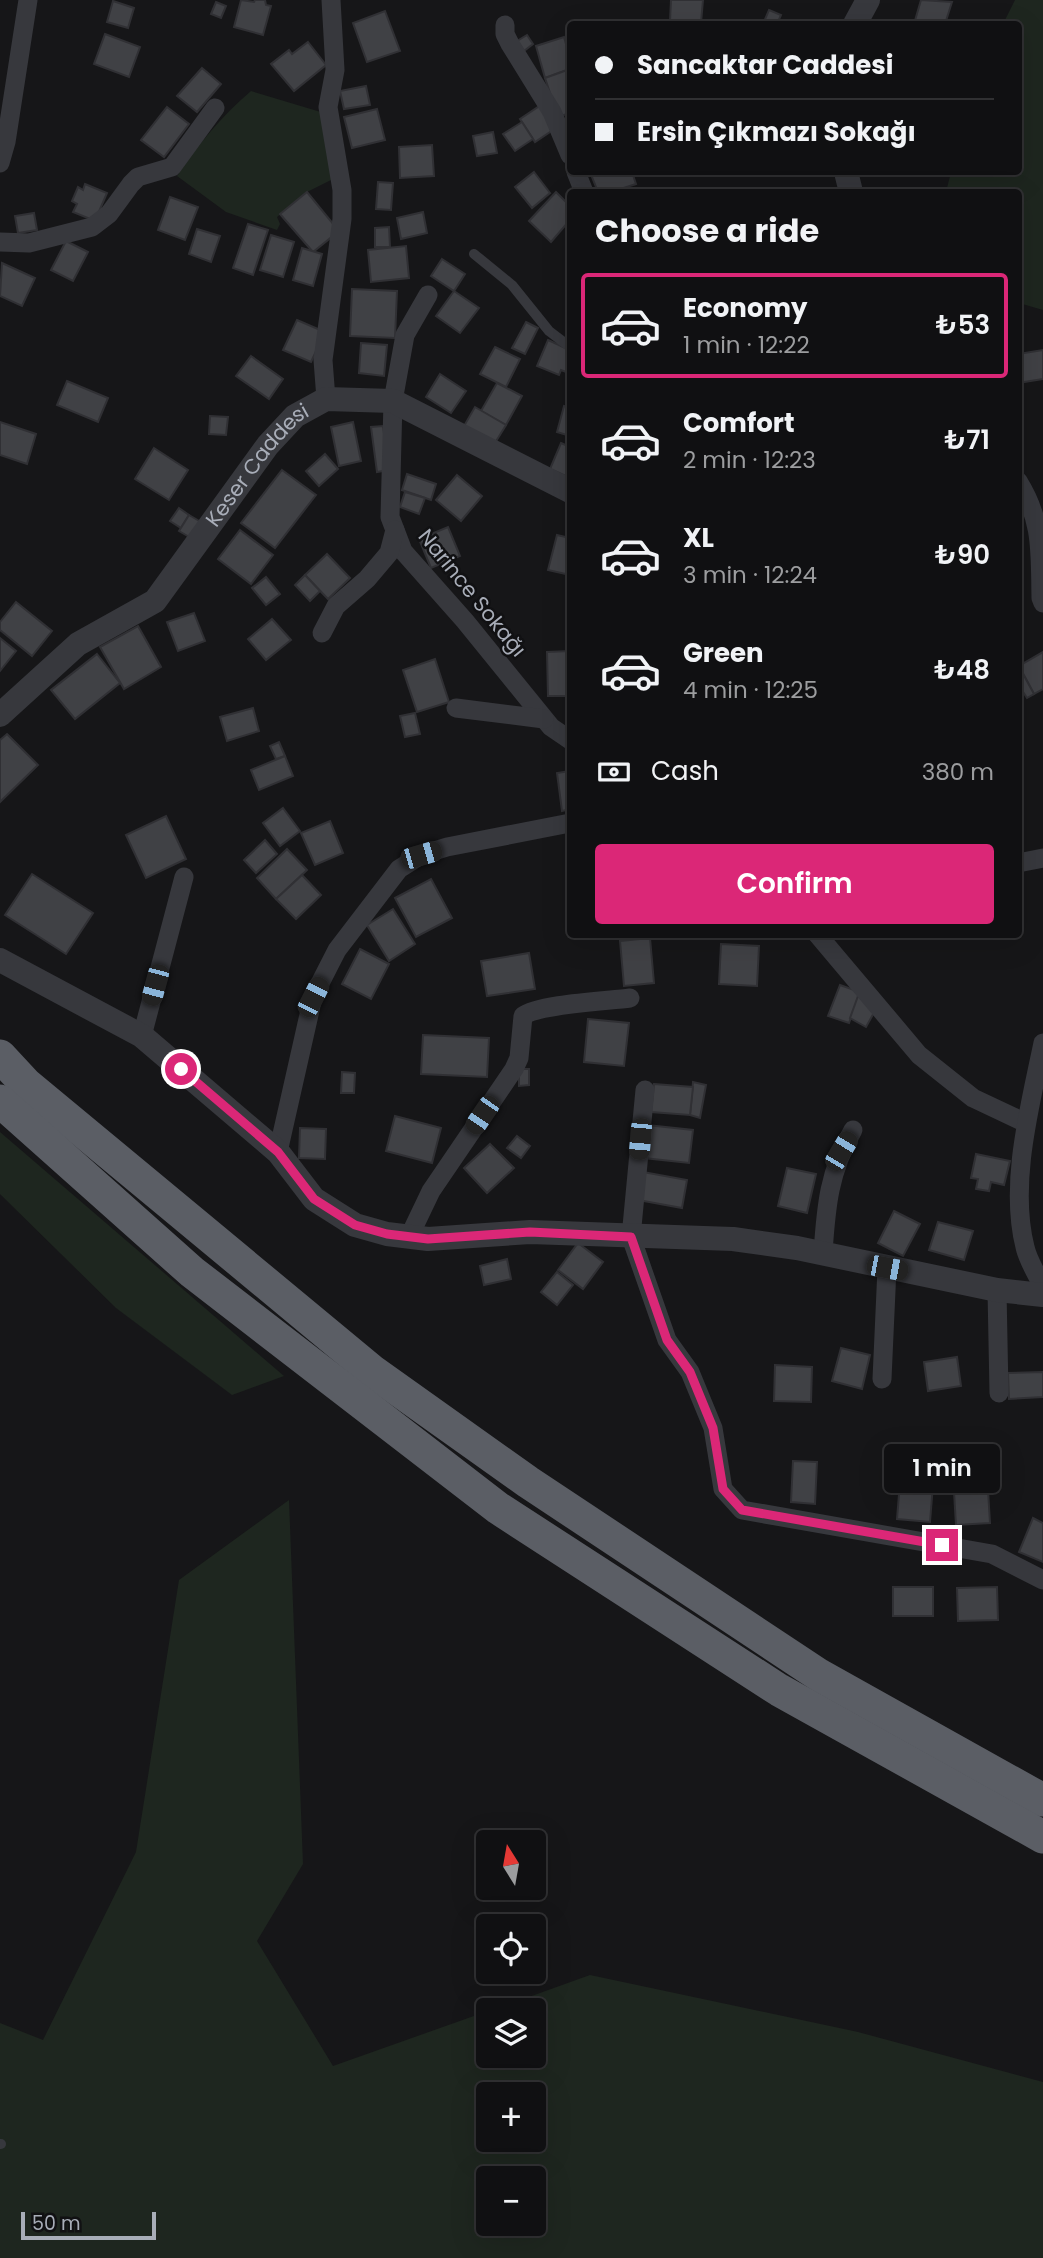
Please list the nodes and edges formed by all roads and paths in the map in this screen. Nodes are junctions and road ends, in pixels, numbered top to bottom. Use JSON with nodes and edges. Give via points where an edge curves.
{"nodes":[{"id":1,"x":28,"y":0,"type":"edge"},
{"id":2,"x":331,"y":0,"type":"edge"},
{"id":3,"x":868,"y":0,"type":"edge"},
{"id":4,"x":857,"y":21,"type":"edge"},
{"id":5,"x":505,"y":25,"type":"dead end"},
{"id":6,"x":215,"y":108,"type":"dead end"},
{"id":7,"x":567,"y":148,"type":"edge"},
{"id":8,"x":0,"y":163,"type":"edge"},
{"id":9,"x":0,"y":242,"type":"edge"},
{"id":10,"x":474,"y":254,"type":"dead end"},
{"id":11,"x":428,"y":295,"type":"dead end"},
{"id":12,"x":567,"y":345,"type":"edge"},
{"id":13,"x":326,"y":399,"type":"junction"},
{"id":14,"x":393,"y":401,"type":"junction"},
{"id":15,"x":1022,"y":488,"type":"edge"},
{"id":16,"x":567,"y":489,"type":"edge"},
{"id":17,"x":395,"y":530,"type":"junction"},
{"id":18,"x":1043,"y":603,"type":"edge"},
{"id":19,"x":322,"y":633,"type":"dead end"},
{"id":20,"x":456,"y":708,"type":"dead end"},
{"id":21,"x":0,"y":715,"type":"edge"},
{"id":22,"x":544,"y":719,"type":"junction"},
{"id":23,"x":567,"y":738,"type":"edge"},
{"id":24,"x":567,"y":823,"type":"edge"},
{"id":25,"x":1043,"y":858,"type":"edge"},
{"id":26,"x":1022,"y":862,"type":"edge"},
{"id":27,"x":184,"y":877,"type":"dead end"},
{"id":28,"x":820,"y":938,"type":"edge"},
{"id":29,"x":838,"y":938,"type":"edge"},
{"id":30,"x":834,"y":954,"type":"junction"},
{"id":31,"x":0,"y":960,"type":"edge"},
{"id":32,"x":630,"y":998,"type":"dead end"},
{"id":33,"x":142,"y":1036,"type":"junction"},
{"id":34,"x":1043,"y":1043,"type":"edge"},
{"id":35,"x":0,"y":1056,"type":"edge"},
{"id":36,"x":645,"y":1090,"type":"dead end"},
{"id":37,"x":0,"y":1101,"type":"edge"},
{"id":38,"x":1026,"y":1122,"type":"junction"},
{"id":39,"x":853,"y":1130,"type":"dead end"},
{"id":40,"x":278,"y":1152,"type":"junction"},
{"id":41,"x":409,"y":1237,"type":"junction"},
{"id":42,"x":631,"y":1237,"type":"junction"},
{"id":43,"x":822,"y":1254,"type":"junction"},
{"id":44,"x":887,"y":1268,"type":"junction"},
{"id":45,"x":1043,"y":1287,"type":"edge"},
{"id":46,"x":997,"y":1290,"type":"junction"},
{"id":47,"x":1043,"y":1295,"type":"edge"},
{"id":48,"x":882,"y":1379,"type":"dead end"},
{"id":49,"x":999,"y":1393,"type":"dead end"},
{"id":50,"x":1043,"y":1580,"type":"edge"},
{"id":51,"x":1043,"y":1800,"type":"edge"},
{"id":52,"x":1043,"y":1837,"type":"edge"}],
"edges":[{"from":1,"to":8,"type":"street"},
{"from":2,"to":13,"type":"street","via":[[335,70],[328,107],[342,190],[342,219],[323,360]]},
{"from":3,"to":4,"type":"street"},
{"from":5,"to":7,"type":"street","via":[[510,44],[552,112]]},
{"from":6,"to":9,"type":"street","via":[[172,167],[138,177],[109,214],[92,227],[29,243]]},
{"from":10,"to":12,"type":"lane","via":[[500,274],[541,323]]},
{"from":11,"to":14,"type":"street","name":"Narince Sokağı","via":[[404,335]]},
{"from":13,"to":14,"type":"street","name":"Keser Caddesi"},
{"from":13,"to":21,"type":"street","name":"Keser Caddesi","via":[[295,416],[268,445],[155,601],[78,644]]},
{"from":14,"to":16,"type":"street","name":"Keser Caddesi"},
{"from":14,"to":17,"type":"street","name":"Narince Sokağı","via":[[390,517]]},
{"from":15,"to":18,"type":"street","via":[[1040,528]]},
{"from":17,"to":19,"type":"street","via":[[389,553],[336,606]]},
{"from":17,"to":22,"type":"street","name":"Narince Sokağı","via":[[403,551]]},
{"from":20,"to":22,"type":"street"},
{"from":22,"to":23,"type":"street","name":"Narince Sokağı"},
{"from":24,"to":40,"type":"street","via":[[447,847],[421,855],[399,869],[337,950],[313,997]]},
{"from":25,"to":26,"type":"street"},
{"from":27,"to":33,"type":"street"},
{"from":28,"to":30,"type":"street"},
{"from":29,"to":30,"type":"street"},
{"from":30,"to":38,"type":"street","via":[[919,1055],[973,1098]]},
{"from":31,"to":33,"type":"street"},
{"from":32,"to":41,"type":"street","via":[[523,1016],[514,1069],[431,1191]]},
{"from":33,"to":40,"type":"street"},
{"from":34,"to":38,"type":"street"},
{"from":35,"to":51,"type":"highway","via":[[26,1084],[372,1371],[540,1490],[819,1675]]},
{"from":36,"to":42,"type":"street"},
{"from":37,"to":52,"type":"highway","via":[[192,1272],[498,1508],[779,1689]]},
{"from":38,"to":45,"type":"street","via":[[1018,1213],[1025,1251]]},
{"from":39,"to":43,"type":"street","via":[[841,1151],[827,1198]]},
{"from":40,"to":41,"type":"street","via":[[314,1199],[355,1225]]},
{"from":41,"to":42,"type":"street","via":[[530,1232]]},
{"from":42,"to":43,"type":"street","via":[[733,1239]]},
{"from":42,"to":50,"type":"street","via":[[667,1340],[690,1372],[713,1428],[723,1489],[742,1510],[992,1554]]},
{"from":43,"to":44,"type":"street"},
{"from":44,"to":46,"type":"street"},
{"from":44,"to":48,"type":"street"},
{"from":46,"to":47,"type":"street"},
{"from":46,"to":49,"type":"street"}]}
